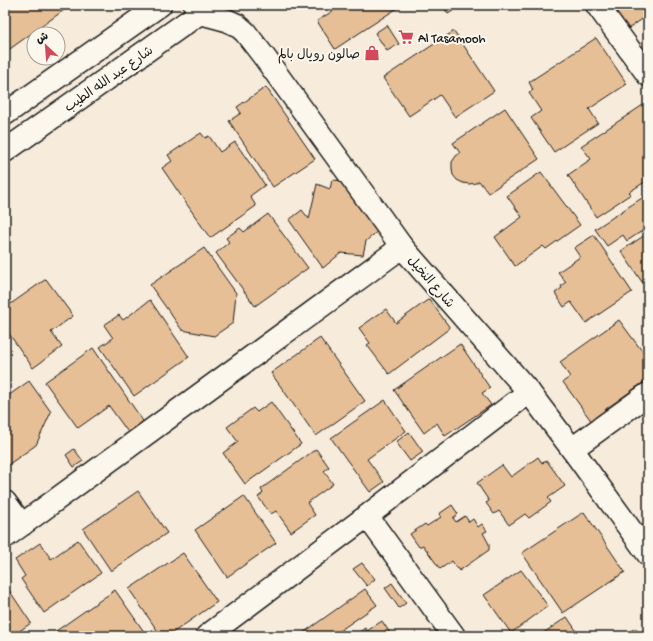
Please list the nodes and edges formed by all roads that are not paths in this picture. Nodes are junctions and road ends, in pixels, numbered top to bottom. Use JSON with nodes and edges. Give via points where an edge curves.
{"nodes":[{"id":1,"x":160,"y":5,"type":"edge"},
{"id":2,"x":597,"y":5,"type":"edge"},
{"id":3,"x":212,"y":10,"type":"edge"},
{"id":4,"x":648,"y":75,"type":"edge"},
{"id":5,"x":5,"y":114,"type":"edge"},
{"id":6,"x":5,"y":151,"type":"edge"},
{"id":7,"x":402,"y":247,"type":"junction"},
{"id":8,"x":528,"y":392,"type":"junction"},
{"id":9,"x":648,"y":394,"type":"edge"},
{"id":10,"x":572,"y":449,"type":"junction"},
{"id":11,"x":5,"y":502,"type":"edge"},
{"id":12,"x":367,"y":516,"type":"junction"},
{"id":13,"x":13,"y":531,"type":"edge"},
{"id":14,"x":648,"y":554,"type":"edge"},
{"id":15,"x":207,"y":636,"type":"edge"},
{"id":16,"x":454,"y":636,"type":"edge"}],
"edges":[{"from":1,"to":5,"type":"street"},
{"from":2,"to":4,"type":"street"},
{"from":3,"to":6,"type":"street","name":"شارع عبد الله الطيب"},
{"from":3,"to":7,"type":"street","name":"شارع النخيل","via":[[245,32]]},
{"from":7,"to":8,"type":"street","name":"شارع النخيل"},
{"from":7,"to":13,"type":"street"},
{"from":8,"to":10,"type":"street","name":"شارع النخيل"},
{"from":8,"to":12,"type":"street"},
{"from":9,"to":10,"type":"street"},
{"from":10,"to":14,"type":"street","name":"شارع النخيل"},
{"from":11,"to":13,"type":"street"},
{"from":12,"to":15,"type":"street"},
{"from":12,"to":16,"type":"street"}]}
